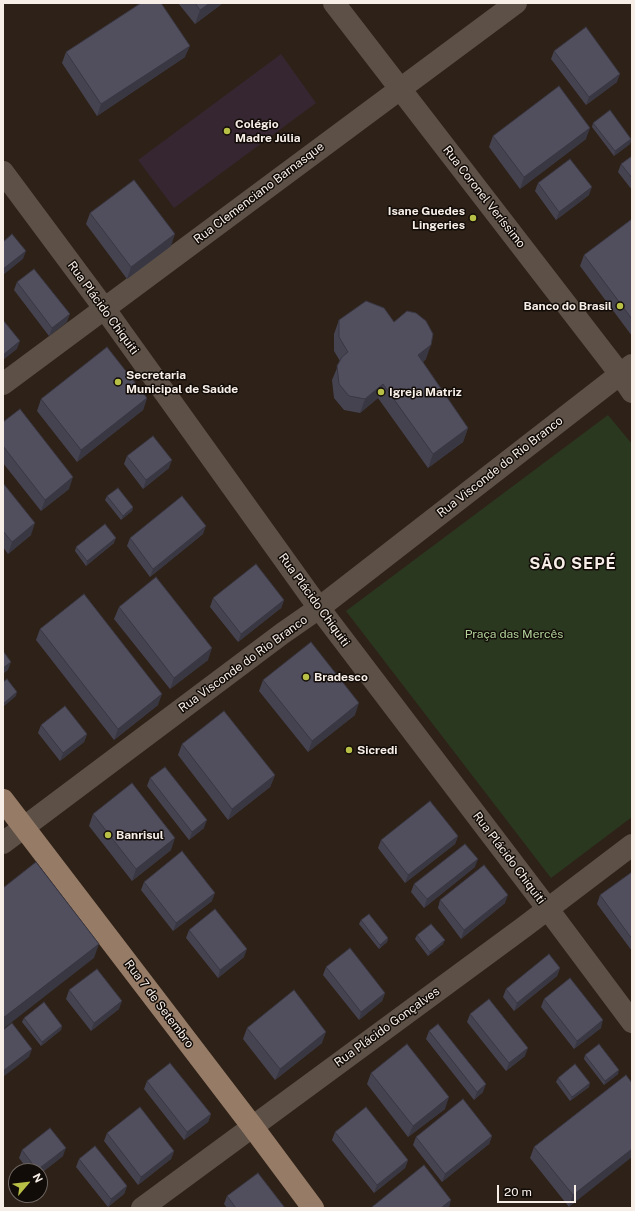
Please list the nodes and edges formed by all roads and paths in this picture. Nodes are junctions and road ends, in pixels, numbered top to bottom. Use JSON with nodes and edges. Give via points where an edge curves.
{"nodes":[{"id":1,"x":334,"y":3,"type":"edge"},
{"id":2,"x":516,"y":3,"type":"edge"},
{"id":3,"x":400,"y":88,"type":"junction"},
{"id":4,"x":3,"y":172,"type":"edge"},
{"id":5,"x":104,"y":308,"type":"junction"},
{"id":6,"x":626,"y":369,"type":"edge"},
{"id":7,"x":3,"y":384,"type":"edge"},
{"id":8,"x":632,"y":392,"type":"edge"},
{"id":9,"x":319,"y":608,"type":"junction"},
{"id":10,"x":3,"y":800,"type":"edge"},
{"id":11,"x":24,"y":828,"type":"junction"},
{"id":12,"x":3,"y":843,"type":"edge"},
{"id":13,"x":632,"y":845,"type":"edge"},
{"id":14,"x":547,"y":908,"type":"junction"},
{"id":15,"x":632,"y":1022,"type":"edge"},
{"id":16,"x":252,"y":1126,"type":"junction"},
{"id":17,"x":142,"y":1208,"type":"edge"},
{"id":18,"x":313,"y":1208,"type":"edge"}],
"edges":[{"from":1,"to":3,"type":"street","name":"Rua Coronel Veríssimo"},
{"from":2,"to":3,"type":"street","name":"Rua Clemenciano Barnasque"},
{"from":3,"to":5,"type":"street","name":"Rua Clemenciano Barnasque"},
{"from":3,"to":6,"type":"street","name":"Rua Coronel Veríssimo"},
{"from":4,"to":5,"type":"street","name":"Rua Plácido Chiquiti"},
{"from":5,"to":7,"type":"street","name":"Rua Clemenciano Barnasque"},
{"from":5,"to":9,"type":"street","name":"Rua Plácido Chiquiti"},
{"from":6,"to":8,"type":"street","name":"Rua Coronel Veríssimo"},
{"from":6,"to":9,"type":"street","name":"Rua Visconde do Rio Branco"},
{"from":9,"to":11,"type":"street","name":"Rua Visconde do Rio Branco"},
{"from":9,"to":14,"type":"street","name":"Rua Plácido Chiquiti"},
{"from":10,"to":11,"type":"main road","name":"Rua 7 de Setembro"},
{"from":11,"to":12,"type":"street","name":"Rua Visconde do Rio Branco"},
{"from":11,"to":16,"type":"main road","name":"Rua 7 de Setembro"},
{"from":13,"to":14,"type":"street","name":"Rua Plácido Gonçalves"},
{"from":14,"to":15,"type":"street","name":"Rua Plácido Chiquiti"},
{"from":14,"to":16,"type":"street","name":"Rua Plácido Gonçalves"},
{"from":16,"to":17,"type":"street","name":"Rua Plácido Gonçalves"},
{"from":16,"to":18,"type":"main road","name":"Rua 7 de Setembro"}]}
